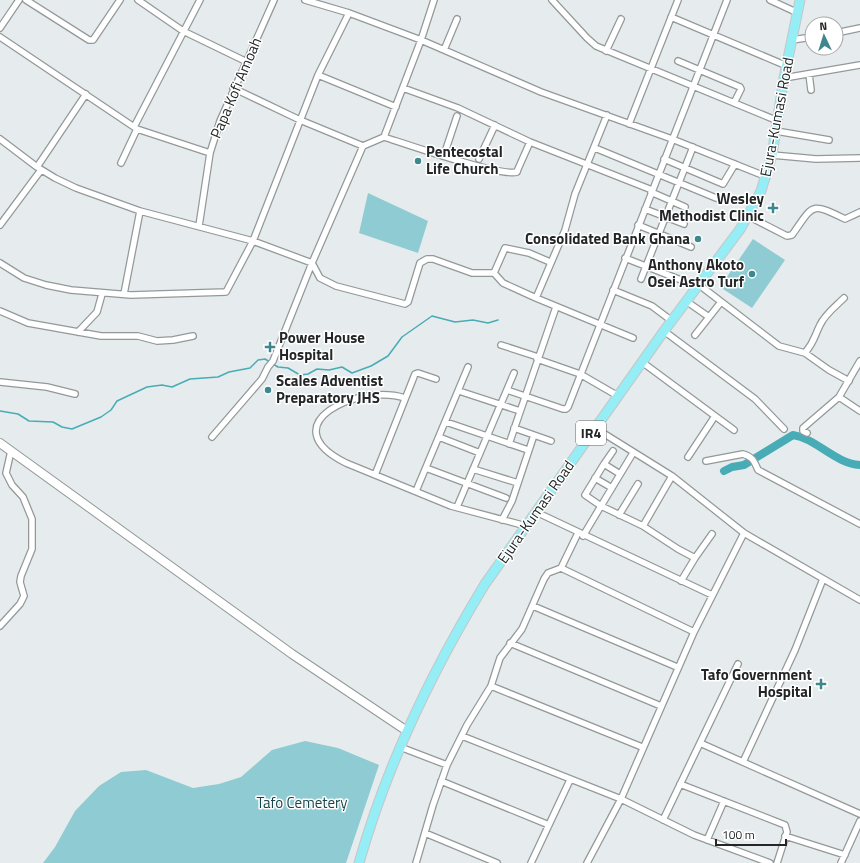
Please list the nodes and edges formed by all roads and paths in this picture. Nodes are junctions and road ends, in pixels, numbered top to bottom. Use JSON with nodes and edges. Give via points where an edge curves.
{"nodes":[{"id":1,"x":19,"y":0,"type":"edge"},
{"id":2,"x":26,"y":0,"type":"edge"},
{"id":3,"x":120,"y":0,"type":"edge"},
{"id":4,"x":138,"y":0,"type":"edge"},
{"id":5,"x":200,"y":0,"type":"edge"},
{"id":6,"x":274,"y":0,"type":"edge"},
{"id":7,"x":305,"y":0,"type":"edge"},
{"id":8,"x":434,"y":0,"type":"edge"},
{"id":9,"x":552,"y":0,"type":"edge"},
{"id":10,"x":678,"y":0,"type":"edge"},
{"id":11,"x":727,"y":0,"type":"edge"},
{"id":12,"x":770,"y":0,"type":"edge"},
{"id":13,"x":800,"y":0,"type":"edge"},
{"id":14,"x":349,"y":13,"type":"junction"},
{"id":15,"x":798,"y":13,"type":"junction"},
{"id":16,"x":671,"y":17,"type":"junction"},
{"id":17,"x":457,"y":19,"type":"dead end"},
{"id":18,"x":621,"y":19,"type":"dead end"},
{"id":19,"x":0,"y":28,"type":"edge"},
{"id":20,"x":860,"y":28,"type":"edge"},
{"id":21,"x":183,"y":31,"type":"junction"},
{"id":22,"x":844,"y":31,"type":"edge"},
{"id":23,"x":713,"y":35,"type":"junction"},
{"id":24,"x":0,"y":37,"type":"edge"},
{"id":25,"x":804,"y":38,"type":"edge"},
{"id":26,"x":421,"y":40,"type":"junction"},
{"id":27,"x":792,"y":40,"type":"junction"},
{"id":28,"x":444,"y":50,"type":"junction"},
{"id":29,"x":606,"y":50,"type":"junction"},
{"id":30,"x":245,"y":61,"type":"junction"},
{"id":31,"x":678,"y":61,"type":"dead end"},
{"id":32,"x":860,"y":65,"type":"edge"},
{"id":33,"x":787,"y":66,"type":"junction"},
{"id":34,"x":650,"y":69,"type":"junction"},
{"id":35,"x":699,"y":69,"type":"junction"},
{"id":36,"x":809,"y":74,"type":"junction"},
{"id":37,"x":318,"y":76,"type":"junction"},
{"id":38,"x":784,"y":78,"type":"junction"},
{"id":39,"x":692,"y":86,"type":"junction"},
{"id":40,"x":233,"y":88,"type":"junction"},
{"id":41,"x":403,"y":88,"type":"junction"},
{"id":42,"x":810,"y":90,"type":"dead end"},
{"id":43,"x":86,"y":94,"type":"junction"},
{"id":44,"x":734,"y":104,"type":"junction"},
{"id":45,"x":396,"y":107,"type":"junction"},
{"id":46,"x":457,"y":116,"type":"dead end"},
{"id":47,"x":607,"y":116,"type":"junction"},
{"id":48,"x":300,"y":120,"type":"junction"},
{"id":49,"x":778,"y":121,"type":"junction"},
{"id":50,"x":629,"y":124,"type":"junction"},
{"id":51,"x":495,"y":125,"type":"junction"},
{"id":52,"x":136,"y":128,"type":"junction"},
{"id":53,"x":776,"y":131,"type":"junction"},
{"id":54,"x":384,"y":137,"type":"junction"},
{"id":55,"x":0,"y":139,"type":"edge"},
{"id":56,"x":672,"y":139,"type":"junction"},
{"id":57,"x":830,"y":140,"type":"dead end"},
{"id":58,"x":530,"y":142,"type":"junction"},
{"id":59,"x":363,"y":146,"type":"junction"},
{"id":60,"x":692,"y":147,"type":"junction"},
{"id":61,"x":594,"y":148,"type":"junction"},
{"id":62,"x":210,"y":153,"type":"junction"},
{"id":63,"x":772,"y":155,"type":"junction"},
{"id":64,"x":444,"y":156,"type":"junction"},
{"id":65,"x":860,"y":158,"type":"edge"},
{"id":66,"x":479,"y":159,"type":"dead end"},
{"id":67,"x":664,"y":159,"type":"junction"},
{"id":68,"x":121,"y":163,"type":"dead end"},
{"id":69,"x":735,"y":164,"type":"junction"},
{"id":70,"x":587,"y":165,"type":"junction"},
{"id":71,"x":39,"y":168,"type":"junction"},
{"id":72,"x":686,"y":168,"type":"junction"},
{"id":73,"x":658,"y":174,"type":"junction"},
{"id":74,"x":767,"y":177,"type":"junction"},
{"id":75,"x":680,"y":183,"type":"junction"},
{"id":76,"x":651,"y":191,"type":"junction"},
{"id":77,"x":716,"y":198,"type":"dead end"},
{"id":78,"x":673,"y":201,"type":"junction"},
{"id":79,"x":685,"y":207,"type":"dead end"},
{"id":80,"x":645,"y":209,"type":"junction"},
{"id":81,"x":140,"y":211,"type":"junction"},
{"id":82,"x":860,"y":212,"type":"edge"},
{"id":83,"x":748,"y":216,"type":"junction"},
{"id":84,"x":666,"y":218,"type":"junction"},
{"id":85,"x":684,"y":224,"type":"dead end"},
{"id":86,"x":0,"y":225,"type":"edge"},
{"id":87,"x":638,"y":225,"type":"junction"},
{"id":88,"x":199,"y":226,"type":"junction"},
{"id":89,"x":660,"y":234,"type":"junction"},
{"id":90,"x":253,"y":240,"type":"junction"},
{"id":91,"x":691,"y":247,"type":"dead end"},
{"id":92,"x":625,"y":258,"type":"junction"},
{"id":93,"x":550,"y":262,"type":"junction"},
{"id":94,"x":0,"y":263,"type":"edge"},
{"id":95,"x":312,"y":263,"type":"junction"},
{"id":96,"x":647,"y":265,"type":"junction"},
{"id":97,"x":494,"y":273,"type":"junction"},
{"id":98,"x":641,"y":279,"type":"dead end"},
{"id":99,"x":681,"y":280,"type":"dead end"},
{"id":100,"x":698,"y":284,"type":"junction"},
{"id":101,"x":613,"y":290,"type":"junction"},
{"id":102,"x":102,"y":294,"type":"junction"},
{"id":103,"x":124,"y":294,"type":"junction"},
{"id":104,"x":536,"y":298,"type":"junction"},
{"id":105,"x":844,"y":298,"type":"dead end"},
{"id":106,"x":686,"y":301,"type":"junction"},
{"id":107,"x":721,"y":302,"type":"junction"},
{"id":108,"x":556,"y":307,"type":"junction"},
{"id":109,"x":0,"y":311,"type":"edge"},
{"id":110,"x":709,"y":317,"type":"junction"},
{"id":111,"x":672,"y":321,"type":"junction"},
{"id":112,"x":599,"y":324,"type":"junction"},
{"id":113,"x":664,"y":331,"type":"junction"},
{"id":114,"x":78,"y":332,"type":"junction"},
{"id":115,"x":695,"y":335,"type":"dead end"},
{"id":116,"x":193,"y":336,"type":"dead end"},
{"id":117,"x":633,"y":338,"type":"dead end"},
{"id":118,"x":501,"y":345,"type":"dead end"},
{"id":119,"x":805,"y":353,"type":"junction"},
{"id":120,"x":538,"y":358,"type":"junction"},
{"id":121,"x":860,"y":361,"type":"edge"},
{"id":122,"x":642,"y":362,"type":"junction"},
{"id":123,"x":468,"y":367,"type":"dead end"},
{"id":124,"x":514,"y":373,"type":"dead end"},
{"id":125,"x":580,"y":374,"type":"junction"},
{"id":126,"x":436,"y":379,"type":"dead end"},
{"id":127,"x":849,"y":381,"type":"junction"},
{"id":128,"x":0,"y":382,"type":"edge"},
{"id":129,"x":507,"y":390,"type":"junction"},
{"id":130,"x":459,"y":391,"type":"junction"},
{"id":131,"x":75,"y":394,"type":"dead end"},
{"id":132,"x":525,"y":396,"type":"junction"},
{"id":133,"x":618,"y":396,"type":"junction"},
{"id":134,"x":839,"y":397,"type":"junction"},
{"id":135,"x":405,"y":398,"type":"junction"},
{"id":136,"x":501,"y":404,"type":"junction"},
{"id":137,"x":520,"y":411,"type":"junction"},
{"id":138,"x":860,"y":411,"type":"edge"},
{"id":139,"x":715,"y":416,"type":"junction"},
{"id":140,"x":446,"y":422,"type":"junction"},
{"id":141,"x":514,"y":428,"type":"junction"},
{"id":142,"x":595,"y":428,"type":"junction"},
{"id":143,"x":784,"y":429,"type":"dead end"},
{"id":144,"x":734,"y":430,"type":"dead end"},
{"id":145,"x":807,"y":434,"type":"dead end"},
{"id":146,"x":534,"y":435,"type":"junction"},
{"id":147,"x":487,"y":436,"type":"junction"},
{"id":148,"x":212,"y":437,"type":"dead end"},
{"id":149,"x":439,"y":437,"type":"junction"},
{"id":150,"x":551,"y":441,"type":"dead end"},
{"id":151,"x":0,"y":443,"type":"edge"},
{"id":152,"x":509,"y":444,"type":"junction"},
{"id":153,"x":528,"y":450,"type":"junction"},
{"id":154,"x":11,"y":451,"type":"junction"},
{"id":155,"x":613,"y":451,"type":"dead end"},
{"id":156,"x":480,"y":453,"type":"junction"},
{"id":157,"x":633,"y":453,"type":"junction"},
{"id":158,"x":688,"y":457,"type":"dead end"},
{"id":159,"x":706,"y":461,"type":"dead end"},
{"id":160,"x":604,"y":464,"type":"junction"},
{"id":161,"x":426,"y":468,"type":"junction"},
{"id":162,"x":473,"y":469,"type":"junction"},
{"id":163,"x":620,"y":474,"type":"junction"},
{"id":164,"x":375,"y":475,"type":"junction"},
{"id":165,"x":672,"y":476,"type":"junction"},
{"id":166,"x":595,"y":478,"type":"junction"},
{"id":167,"x":467,"y":483,"type":"junction"},
{"id":168,"x":518,"y":483,"type":"junction"},
{"id":169,"x":638,"y":484,"type":"dead end"},
{"id":170,"x":612,"y":488,"type":"junction"},
{"id":171,"x":416,"y":491,"type":"junction"},
{"id":172,"x":506,"y":498,"type":"dead end"},
{"id":173,"x":601,"y":506,"type":"junction"},
{"id":174,"x":457,"y":507,"type":"junction"},
{"id":175,"x":536,"y":512,"type":"junction"},
{"id":176,"x":619,"y":515,"type":"junction"},
{"id":177,"x":502,"y":520,"type":"junction"},
{"id":178,"x":860,"y":524,"type":"edge"},
{"id":179,"x":526,"y":526,"type":"junction"},
{"id":180,"x":643,"y":526,"type":"junction"},
{"id":181,"x":744,"y":533,"type":"junction"},
{"id":182,"x":580,"y":534,"type":"junction"},
{"id":183,"x":712,"y":534,"type":"dead end"},
{"id":184,"x":694,"y":558,"type":"junction"},
{"id":185,"x":560,"y":568,"type":"junction"},
{"id":186,"x":823,"y":579,"type":"junction"},
{"id":187,"x":681,"y":581,"type":"junction"},
{"id":188,"x":712,"y":595,"type":"junction"},
{"id":189,"x":860,"y":600,"type":"edge"},
{"id":190,"x":532,"y":606,"type":"junction"},
{"id":191,"x":0,"y":626,"type":"edge"},
{"id":192,"x":694,"y":632,"type":"junction"},
{"id":193,"x":510,"y":643,"type":"junction"},
{"id":194,"x":738,"y":664,"type":"dead end"},
{"id":195,"x":677,"y":668,"type":"junction"},
{"id":196,"x":491,"y":686,"type":"junction"},
{"id":197,"x":661,"y":706,"type":"junction"},
{"id":198,"x":407,"y":731,"type":"junction"},
{"id":199,"x":462,"y":736,"type":"junction"},
{"id":200,"x":700,"y":743,"type":"junction"},
{"id":201,"x":400,"y":747,"type":"junction"},
{"id":202,"x":642,"y":748,"type":"junction"},
{"id":203,"x":743,"y":762,"type":"junction"},
{"id":204,"x":447,"y":765,"type":"junction"},
{"id":205,"x":570,"y":780,"type":"junction"},
{"id":206,"x":441,"y":781,"type":"junction"},
{"id":207,"x":680,"y":784,"type":"junction"},
{"id":208,"x":621,"y":799,"type":"junction"},
{"id":209,"x":724,"y":801,"type":"junction"},
{"id":210,"x":860,"y":814,"type":"edge"},
{"id":211,"x":664,"y":820,"type":"junction"},
{"id":212,"x":860,"y":821,"type":"edge"},
{"id":213,"x":549,"y":826,"type":"junction"},
{"id":214,"x":425,"y":833,"type":"junction"},
{"id":215,"x":786,"y":836,"type":"junction"},
{"id":216,"x":707,"y":840,"type":"junction"},
{"id":217,"x":845,"y":855,"type":"junction"},
{"id":218,"x":359,"y":863,"type":"edge"},
{"id":219,"x":416,"y":863,"type":"edge"},
{"id":220,"x":497,"y":863,"type":"edge"},
{"id":221,"x":531,"y":863,"type":"edge"},
{"id":222,"x":587,"y":863,"type":"edge"},
{"id":223,"x":770,"y":863,"type":"edge"},
{"id":224,"x":776,"y":863,"type":"edge"},
{"id":225,"x":841,"y":863,"type":"edge"}],
"edges":[{"from":1,"to":19,"type":"street"},
{"from":2,"to":3,"type":"street","via":[[89,40],[93,40]]},
{"from":4,"to":21,"type":"street"},
{"from":5,"to":21,"type":"street"},
{"from":6,"to":30,"type":"street","name":"Papa Kofi Amoah"},
{"from":7,"to":14,"type":"street"},
{"from":8,"to":26,"type":"street"},
{"from":9,"to":29,"type":"street","via":[[587,38]]},
{"from":10,"to":16,"type":"street"},
{"from":11,"to":23,"type":"street"},
{"from":12,"to":15,"type":"street"},
{"from":13,"to":15,"type":"main road","name":"Ejura-Kumasi Road","number":"IR4"},
{"from":14,"to":26,"type":"street"},
{"from":14,"to":37,"type":"street"},
{"from":15,"to":27,"type":"main road","name":"Ejura-Kumasi Road","number":"IR4"},
{"from":16,"to":23,"type":"street"},
{"from":16,"to":34,"type":"street"},
{"from":17,"to":28,"type":"street"},
{"from":18,"to":29,"type":"street"},
{"from":20,"to":22,"type":"street"},
{"from":21,"to":30,"type":"street"},
{"from":21,"to":52,"type":"street"},
{"from":23,"to":33,"type":"street"},
{"from":23,"to":35,"type":"street"},
{"from":24,"to":43,"type":"street"},
{"from":25,"to":27,"type":"street"},
{"from":26,"to":28,"type":"street"},
{"from":26,"to":41,"type":"street"},
{"from":27,"to":33,"type":"main road","name":"Ejura-Kumasi Road","number":"IR4"},
{"from":28,"to":47,"type":"street","via":[[541,92]]},
{"from":29,"to":34,"type":"street"},
{"from":30,"to":40,"type":"street","name":"Papa Kofi Amoah"},
{"from":31,"to":35,"type":"street"},
{"from":32,"to":36,"type":"street"},
{"from":33,"to":38,"type":"main road","name":"Ejura-Kumasi Road","number":"IR4"},
{"from":34,"to":39,"type":"street"},
{"from":34,"to":50,"type":"street"},
{"from":35,"to":39,"type":"street"},
{"from":35,"to":44,"type":"street","via":[[740,87]]},
{"from":36,"to":38,"type":"street"},
{"from":36,"to":42,"type":"street"},
{"from":37,"to":45,"type":"street"},
{"from":37,"to":48,"type":"street"},
{"from":38,"to":49,"type":"main road","name":"Ejura-Kumasi Road","number":"IR4"},
{"from":39,"to":44,"type":"street"},
{"from":39,"to":56,"type":"street"},
{"from":40,"to":48,"type":"street"},
{"from":40,"to":62,"type":"street","name":"Papa Kofi Amoah"},
{"from":41,"to":45,"type":"street"},
{"from":41,"to":51,"type":"street"},
{"from":43,"to":52,"type":"street"},
{"from":43,"to":71,"type":"street"},
{"from":44,"to":49,"type":"street"},
{"from":45,"to":54,"type":"street"},
{"from":46,"to":64,"type":"street"},
{"from":47,"to":50,"type":"street"},
{"from":47,"to":61,"type":"street"},
{"from":48,"to":59,"type":"street"},
{"from":48,"to":90,"type":"street"},
{"from":49,"to":53,"type":"main road","name":"Ejura-Kumasi Road","number":"IR4"},
{"from":50,"to":56,"type":"street"},
{"from":51,"to":58,"type":"street"},
{"from":51,"to":66,"type":"street"},
{"from":52,"to":62,"type":"street"},
{"from":52,"to":68,"type":"street"},
{"from":53,"to":57,"type":"street"},
{"from":53,"to":63,"type":"main road","name":"Ejura-Kumasi Road","number":"IR4"},
{"from":54,"to":59,"type":"street"},
{"from":54,"to":64,"type":"street"},
{"from":55,"to":71,"type":"street"},
{"from":56,"to":60,"type":"street"},
{"from":56,"to":67,"type":"street"},
{"from":58,"to":64,"type":"street","via":[[518,169],[513,173]]},
{"from":58,"to":70,"type":"street"},
{"from":59,"to":95,"type":"street"},
{"from":60,"to":69,"type":"street"},
{"from":60,"to":72,"type":"street"},
{"from":61,"to":70,"type":"street"},
{"from":61,"to":73,"type":"street"},
{"from":62,"to":88,"type":"street","name":"Papa Kofi Amoah"},
{"from":63,"to":65,"type":"street","via":[[816,159]]},
{"from":63,"to":74,"type":"main road","name":"Ejura-Kumasi Road","number":"IR4"},
{"from":67,"to":72,"type":"street"},
{"from":67,"to":73,"type":"street"},
{"from":69,"to":72,"type":"street","via":[[723,184]]},
{"from":69,"to":74,"type":"street"},
{"from":70,"to":76,"type":"street"},
{"from":70,"to":93,"type":"street","via":[[575,194],[565,230]]},
{"from":71,"to":81,"type":"street","via":[[76,188]]},
{"from":71,"to":86,"type":"street"},
{"from":72,"to":75,"type":"street"},
{"from":73,"to":75,"type":"street"},
{"from":73,"to":76,"type":"street"},
{"from":74,"to":83,"type":"main road","name":"Ejura-Kumasi Road","number":"IR4"},
{"from":75,"to":77,"type":"street"},
{"from":75,"to":78,"type":"street"},
{"from":76,"to":78,"type":"street"},
{"from":76,"to":80,"type":"street"},
{"from":78,"to":79,"type":"street"},
{"from":78,"to":84,"type":"street"},
{"from":80,"to":84,"type":"street"},
{"from":80,"to":87,"type":"street"},
{"from":81,"to":88,"type":"street"},
{"from":81,"to":103,"type":"street"},
{"from":82,"to":83,"type":"street","via":[[845,219],[818,207],[809,212],[792,235],[787,236]]},
{"from":83,"to":100,"type":"main road","name":"Ejura-Kumasi Road","number":"IR4"},
{"from":84,"to":85,"type":"street"},
{"from":84,"to":89,"type":"street"},
{"from":87,"to":89,"type":"street"},
{"from":87,"to":92,"type":"street"},
{"from":88,"to":90,"type":"street"},
{"from":89,"to":91,"type":"street"},
{"from":89,"to":96,"type":"street"},
{"from":90,"to":95,"type":"street"},
{"from":90,"to":103,"type":"street","via":[[226,292]]},
{"from":92,"to":96,"type":"street"},
{"from":92,"to":101,"type":"street"},
{"from":93,"to":97,"type":"street","via":[[529,253],[505,248]]},
{"from":93,"to":104,"type":"street"},
{"from":94,"to":102,"type":"street","via":[[24,278],[46,285]]},
{"from":95,"to":97,"type":"street","via":[[318,276],[323,280],[400,304],[408,302],[420,263],[427,259],[472,272]]},
{"from":95,"to":148,"type":"street","via":[[273,361],[262,379]]},
{"from":96,"to":98,"type":"street"},
{"from":96,"to":99,"type":"street"},
{"from":97,"to":104,"type":"street","via":[[503,283]]},
{"from":100,"to":106,"type":"main road","name":"Ejura-Kumasi Road","number":"IR4"},
{"from":100,"to":107,"type":"street"},
{"from":101,"to":111,"type":"street","via":[[652,306]]},
{"from":101,"to":112,"type":"street"},
{"from":102,"to":103,"type":"street"},
{"from":102,"to":114,"type":"street","via":[[97,312]]},
{"from":104,"to":108,"type":"street"},
{"from":105,"to":119,"type":"street","via":[[820,324],[816,339]]},
{"from":106,"to":110,"type":"street"},
{"from":106,"to":111,"type":"main road","name":"Ejura-Kumasi Road","number":"IR4"},
{"from":107,"to":110,"type":"street"},
{"from":107,"to":119,"type":"street","via":[[779,346]]},
{"from":108,"to":112,"type":"street"},
{"from":108,"to":120,"type":"street"},
{"from":109,"to":114,"type":"street","via":[[21,321]]},
{"from":110,"to":115,"type":"street"},
{"from":111,"to":113,"type":"main road","name":"Ejura-Kumasi Road","number":"IR4"},
{"from":112,"to":117,"type":"street"},
{"from":112,"to":125,"type":"street"},
{"from":113,"to":122,"type":"main road","name":"Ejura-Kumasi Road","number":"IR4"},
{"from":113,"to":143,"type":"street","via":[[755,399]]},
{"from":114,"to":116,"type":"street","via":[[102,336],[138,336],[157,341]]},
{"from":118,"to":120,"type":"street"},
{"from":119,"to":127,"type":"street"},
{"from":120,"to":125,"type":"street"},
{"from":120,"to":132,"type":"street"},
{"from":121,"to":127,"type":"street"},
{"from":122,"to":133,"type":"main road","name":"Ejura-Kumasi Road","number":"IR4"},
{"from":122,"to":139,"type":"street"},
{"from":123,"to":130,"type":"street"},
{"from":124,"to":129,"type":"street"},
{"from":125,"to":132,"type":"street","via":[[566,409]]},
{"from":125,"to":133,"type":"street"},
{"from":126,"to":135,"type":"street","via":[[414,374]]},
{"from":127,"to":134,"type":"street"},
{"from":128,"to":131,"type":"street","via":[[47,387]]},
{"from":129,"to":132,"type":"street"},
{"from":129,"to":136,"type":"street"},
{"from":130,"to":136,"type":"street"},
{"from":130,"to":140,"type":"street"},
{"from":132,"to":137,"type":"street"},
{"from":133,"to":142,"type":"main road","name":"Ejura-Kumasi Road","number":"IR4"},
{"from":134,"to":138,"type":"street"},
{"from":134,"to":145,"type":"street","via":[[803,428]]},
{"from":135,"to":164,"type":"street"},
{"from":135,"to":164,"type":"street","via":[[374,395],[350,399],[330,410],[315,431],[322,447],[330,455]]},
{"from":136,"to":137,"type":"street"},
{"from":136,"to":147,"type":"street"},
{"from":137,"to":141,"type":"street"},
{"from":139,"to":144,"type":"street"},
{"from":139,"to":158,"type":"street"},
{"from":140,"to":147,"type":"street"},
{"from":140,"to":149,"type":"street"},
{"from":141,"to":146,"type":"street"},
{"from":141,"to":152,"type":"street"},
{"from":142,"to":157,"type":"street"},
{"from":142,"to":175,"type":"main road","name":"Ejura-Kumasi Road","number":"IR4"},
{"from":146,"to":150,"type":"street"},
{"from":146,"to":153,"type":"street"},
{"from":147,"to":152,"type":"street"},
{"from":147,"to":156,"type":"street"},
{"from":149,"to":156,"type":"street"},
{"from":149,"to":161,"type":"street"},
{"from":151,"to":154,"type":"street"},
{"from":152,"to":153,"type":"street"},
{"from":153,"to":168,"type":"street"},
{"from":154,"to":191,"type":"street","via":[[6,473],[28,507],[32,519],[32,544],[20,582],[24,596]]},
{"from":154,"to":198,"type":"street","via":[[292,654]]},
{"from":155,"to":160,"type":"street"},
{"from":156,"to":162,"type":"street"},
{"from":157,"to":163,"type":"street"},
{"from":157,"to":165,"type":"street"},
{"from":159,"to":178,"type":"street","via":[[743,454],[754,461],[758,470]]},
{"from":160,"to":163,"type":"street"},
{"from":160,"to":166,"type":"street"},
{"from":161,"to":167,"type":"street"},
{"from":161,"to":171,"type":"street"},
{"from":162,"to":167,"type":"street"},
{"from":162,"to":168,"type":"street"},
{"from":163,"to":170,"type":"street"},
{"from":164,"to":171,"type":"street"},
{"from":165,"to":180,"type":"street"},
{"from":165,"to":181,"type":"street"},
{"from":166,"to":170,"type":"street"},
{"from":166,"to":173,"type":"street","via":[[585,495]]},
{"from":167,"to":172,"type":"street"},
{"from":167,"to":174,"type":"street"},
{"from":168,"to":177,"type":"street"},
{"from":169,"to":176,"type":"street"},
{"from":170,"to":173,"type":"street"},
{"from":171,"to":174,"type":"street"},
{"from":173,"to":176,"type":"street"},
{"from":173,"to":182,"type":"street"},
{"from":174,"to":177,"type":"street"},
{"from":175,"to":179,"type":"main road","name":"Ejura-Kumasi Road","number":"IR4"},
{"from":175,"to":182,"type":"street"},
{"from":176,"to":180,"type":"street"},
{"from":177,"to":179,"type":"street"},
{"from":179,"to":198,"type":"main road","name":"Ejura-Kumasi Road","number":"IR4","via":[[470,609],[435,672]]},
{"from":180,"to":184,"type":"street"},
{"from":181,"to":186,"type":"street"},
{"from":181,"to":188,"type":"street"},
{"from":182,"to":185,"type":"street"},
{"from":182,"to":187,"type":"street"},
{"from":183,"to":184,"type":"street"},
{"from":184,"to":187,"type":"street"},
{"from":185,"to":190,"type":"street","via":[[548,573]]},
{"from":185,"to":192,"type":"street"},
{"from":186,"to":189,"type":"street"},
{"from":186,"to":203,"type":"street","via":[[795,650]]},
{"from":187,"to":188,"type":"street"},
{"from":188,"to":192,"type":"street"},
{"from":190,"to":193,"type":"street","via":[[522,629]]},
{"from":190,"to":195,"type":"street"},
{"from":192,"to":195,"type":"street"},
{"from":193,"to":196,"type":"street","via":[[498,664]]},
{"from":193,"to":197,"type":"street"},
{"from":194,"to":200,"type":"street"},
{"from":195,"to":197,"type":"street"},
{"from":196,"to":199,"type":"street"},
{"from":196,"to":202,"type":"street"},
{"from":197,"to":202,"type":"street"},
{"from":198,"to":201,"type":"main road","name":"Ejura-Kumasi Road","number":"IR4"},
{"from":199,"to":204,"type":"street"},
{"from":199,"to":205,"type":"street"},
{"from":200,"to":203,"type":"street"},
{"from":200,"to":207,"type":"street"},
{"from":201,"to":204,"type":"street"},
{"from":201,"to":218,"type":"main road","name":"Ejura-Kumasi Road","number":"IR4"},
{"from":202,"to":208,"type":"street"},
{"from":203,"to":210,"type":"street"},
{"from":204,"to":206,"type":"street"},
{"from":205,"to":208,"type":"street"},
{"from":205,"to":213,"type":"street"},
{"from":206,"to":213,"type":"street"},
{"from":206,"to":214,"type":"street"},
{"from":207,"to":209,"type":"street"},
{"from":207,"to":211,"type":"street"},
{"from":208,"to":211,"type":"street"},
{"from":208,"to":222,"type":"street"},
{"from":209,"to":215,"type":"street","via":[[785,825]]},
{"from":209,"to":216,"type":"street"},
{"from":211,"to":216,"type":"street"},
{"from":212,"to":217,"type":"street"},
{"from":213,"to":221,"type":"street"},
{"from":214,"to":219,"type":"street"},
{"from":214,"to":220,"type":"street"},
{"from":215,"to":217,"type":"street"},
{"from":215,"to":224,"type":"street"},
{"from":216,"to":223,"type":"street"},
{"from":217,"to":225,"type":"street"}]}
